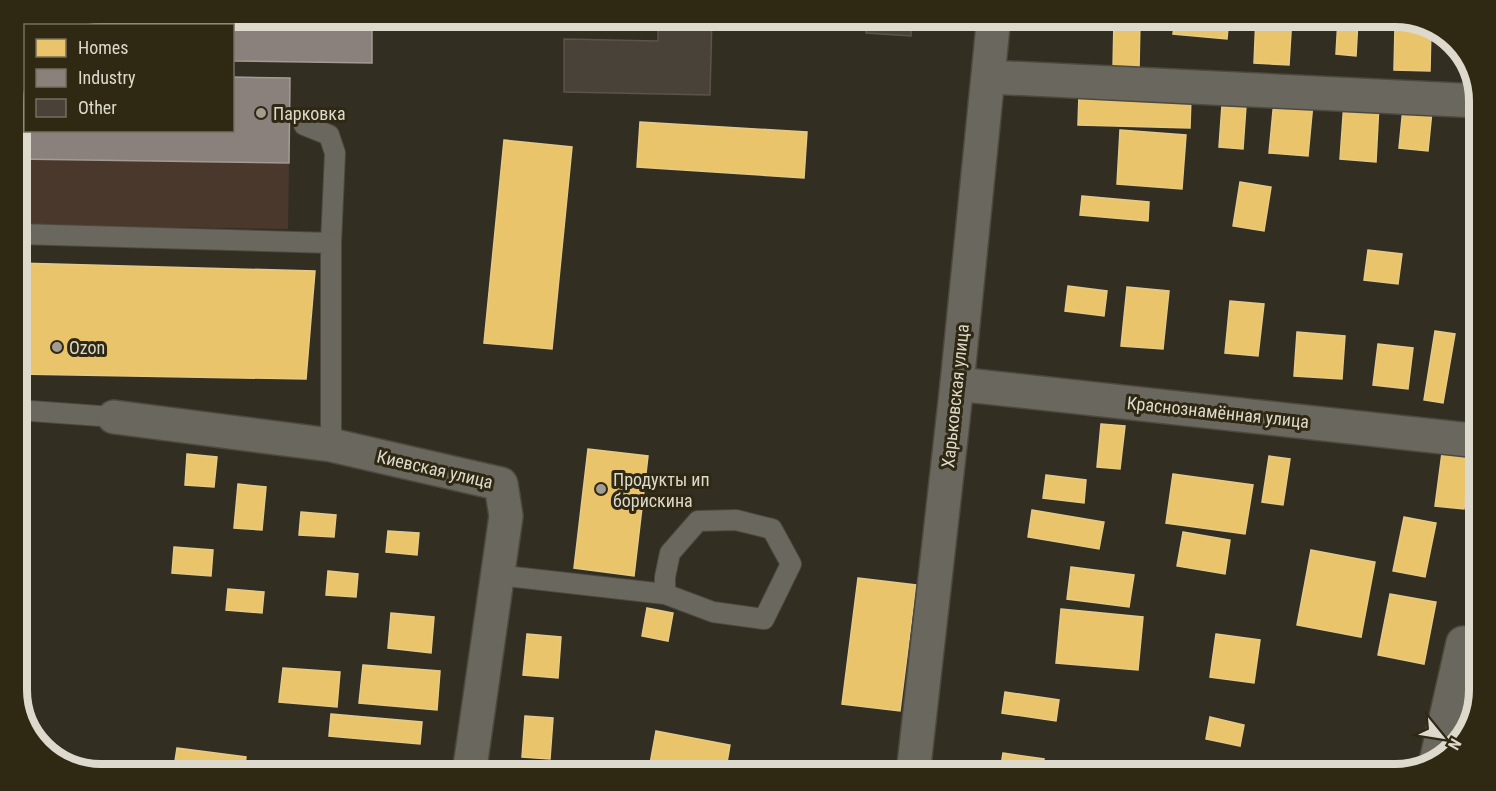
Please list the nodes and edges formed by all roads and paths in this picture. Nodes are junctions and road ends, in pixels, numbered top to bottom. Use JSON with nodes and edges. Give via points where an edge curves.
{"nodes":[{"id":1,"x":993,"y":27,"type":"edge"},
{"id":2,"x":989,"y":77,"type":"junction"},
{"id":3,"x":1469,"y":101,"type":"edge"},
{"id":4,"x":304,"y":124,"type":"dead end"},
{"id":5,"x":27,"y":234,"type":"edge"},
{"id":6,"x":331,"y":243,"type":"junction"},
{"id":7,"x":957,"y":384,"type":"junction"},
{"id":8,"x":27,"y":411,"type":"edge"},
{"id":9,"x":114,"y":417,"type":"joint"},
{"id":10,"x":1469,"y":440,"type":"edge"},
{"id":11,"x":331,"y":445,"type":"junction"},
{"id":12,"x":497,"y":575,"type":"junction"},
{"id":13,"x":665,"y":594,"type":"junction"},
{"id":14,"x":1469,"y":651,"type":"edge"},
{"id":15,"x":1440,"y":749,"type":"edge"},
{"id":16,"x":470,"y":764,"type":"edge"},
{"id":17,"x":914,"y":764,"type":"edge"}],
"edges":[{"from":1,"to":2,"type":"street","name":"Харьковская улица"},
{"from":2,"to":3,"type":"street"},
{"from":2,"to":7,"type":"street","name":"Харьковская улица"},
{"from":4,"to":6,"type":"lane","via":[[329,135],[335,153]]},
{"from":5,"to":6,"type":"lane"},
{"from":6,"to":11,"type":"lane"},
{"from":7,"to":10,"type":"street","name":"Краснознамённая улица"},
{"from":7,"to":17,"type":"street","name":"Харьковская улица"},
{"from":8,"to":9,"type":"lane"},
{"from":9,"to":11,"type":"street","name":"Киевская улица"},
{"from":11,"to":12,"type":"street","name":"Киевская улица","via":[[501,484],[506,516]]},
{"from":12,"to":13,"type":"lane"},
{"from":12,"to":16,"type":"street","name":"Киевская улица"},
{"from":13,"to":13,"type":"lane","via":[[713,612],[764,619],[791,564],[772,529],[736,520],[698,521],[670,553]]},
{"from":14,"to":15,"type":"street"}]}
